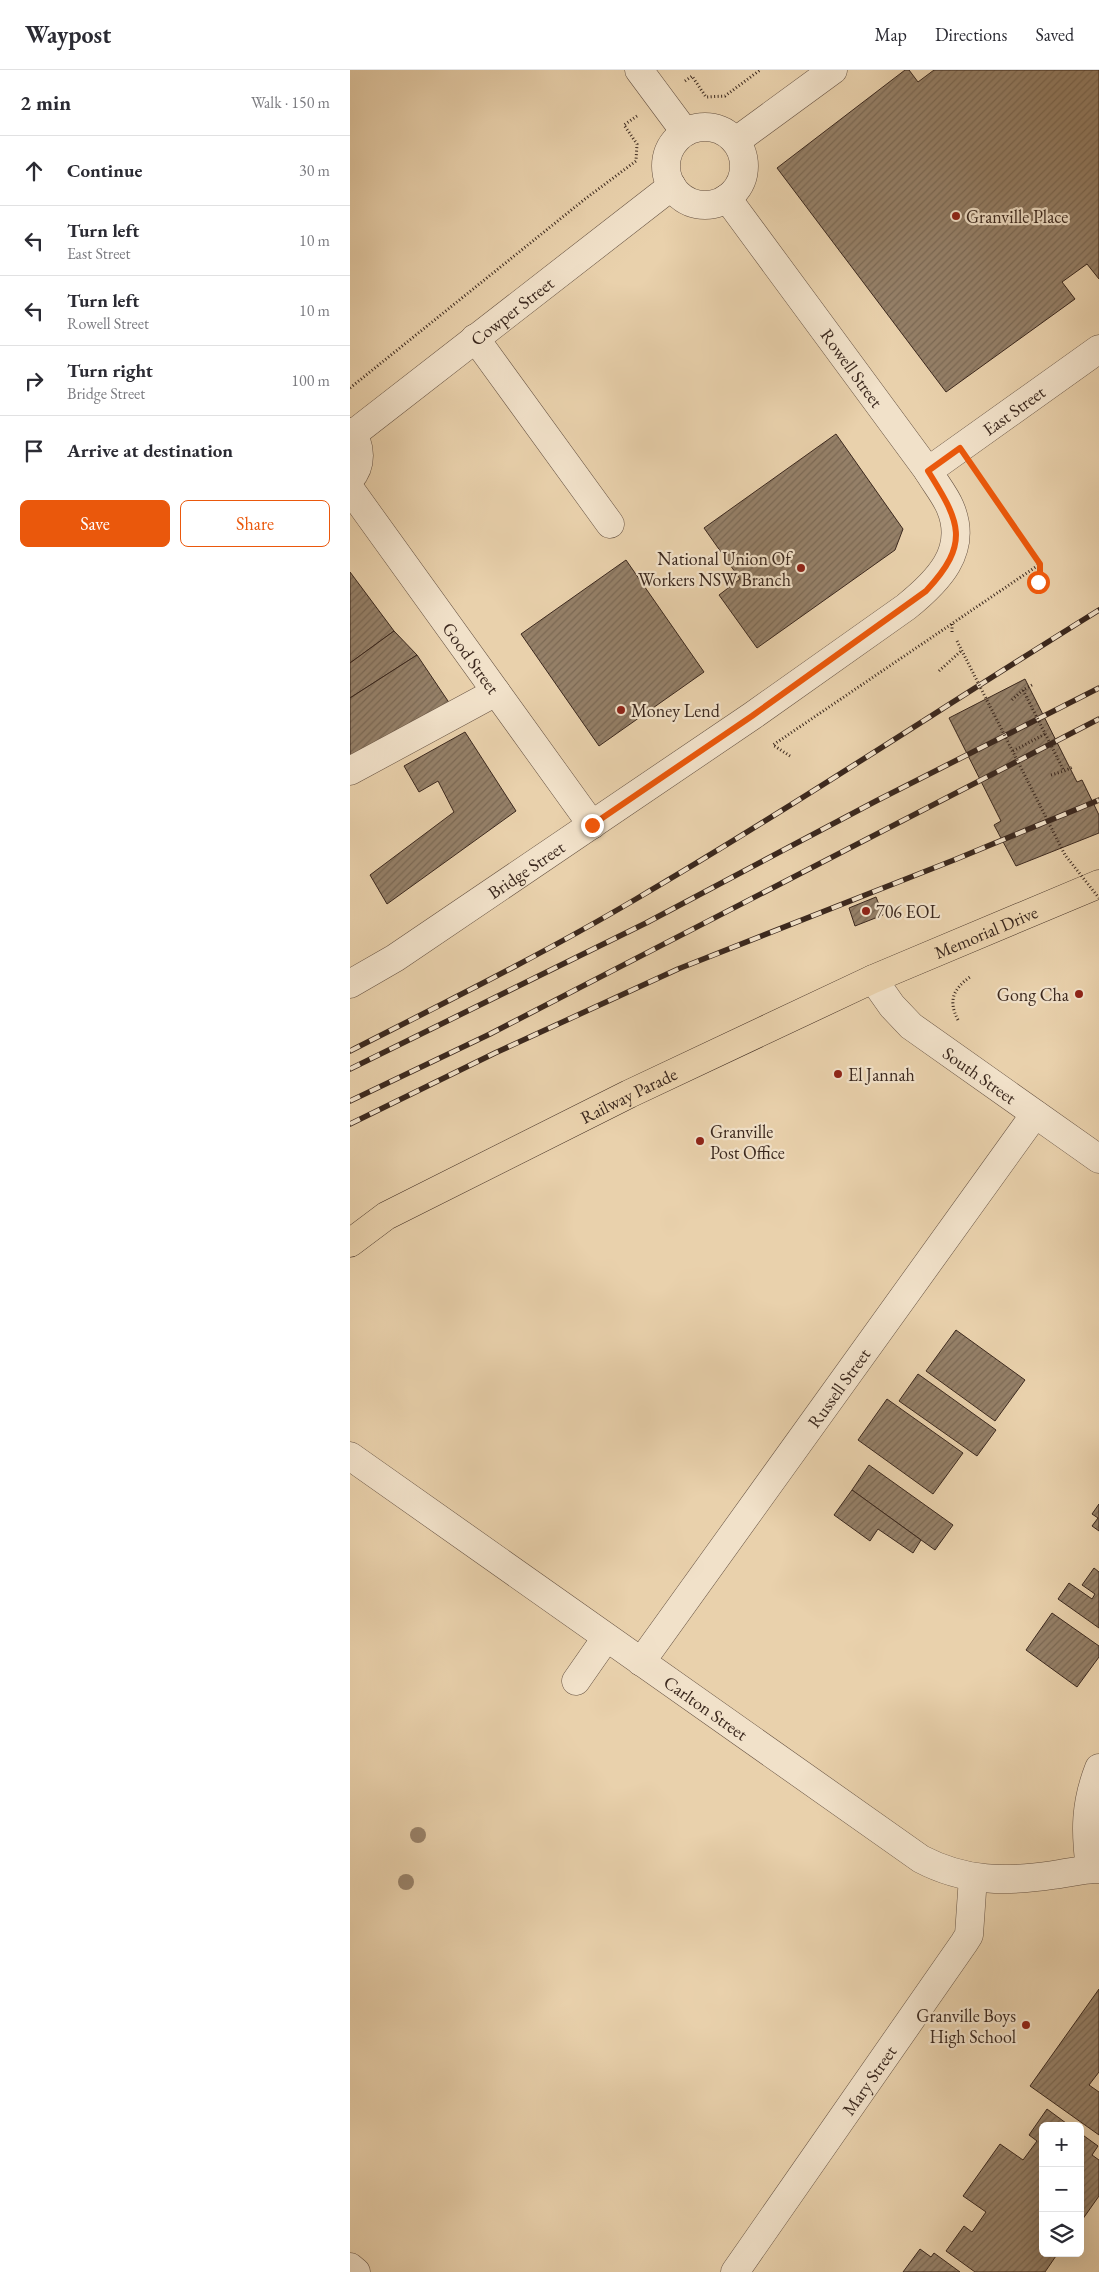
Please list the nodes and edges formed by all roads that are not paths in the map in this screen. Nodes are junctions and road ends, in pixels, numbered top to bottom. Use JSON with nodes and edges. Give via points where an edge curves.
{"nodes":[{"id":1,"x":639,"y":70,"type":"edge"},
{"id":2,"x":833,"y":70,"type":"edge"},
{"id":3,"x":685,"y":132,"type":"junction"},
{"id":4,"x":736,"y":142,"type":"junction"},
{"id":5,"x":672,"y":186,"type":"junction"},
{"id":6,"x":727,"y":198,"type":"junction"},
{"id":7,"x":475,"y":338,"type":"junction"},
{"id":8,"x":1099,"y":349,"type":"edge"},
{"id":9,"x":351,"y":433,"type":"edge"},
{"id":10,"x":928,"y":471,"type":"junction"},
{"id":11,"x":350,"y":479,"type":"edge"},
{"id":12,"x":350,"y":489,"type":"edge"},
{"id":13,"x":610,"y":524,"type":"dead end"},
{"id":14,"x":954,"y":548,"type":"joint"},
{"id":15,"x":496,"y":692,"type":"junction"},
{"id":16,"x":350,"y":771,"type":"edge"},
{"id":17,"x":592,"y":825,"type":"junction"},
{"id":18,"x":1099,"y":884,"type":"edge"},
{"id":19,"x":873,"y":979,"type":"junction"},
{"id":20,"x":350,"y":984,"type":"edge"},
{"id":21,"x":1035,"y":1114,"type":"junction"},
{"id":22,"x":1099,"y":1159,"type":"edge"},
{"id":23,"x":386,"y":1216,"type":"junction"},
{"id":24,"x":350,"y":1224,"type":"edge"},
{"id":25,"x":350,"y":1243,"type":"edge"},
{"id":26,"x":350,"y":1456,"type":"edge"},
{"id":27,"x":606,"y":1638,"type":"junction"},
{"id":28,"x":641,"y":1662,"type":"junction"},
{"id":29,"x":576,"y":1682,"type":"dead end"},
{"id":30,"x":1099,"y":1768,"type":"edge"},
{"id":31,"x":1094,"y":1869,"type":"edge"},
{"id":32,"x":973,"y":1877,"type":"junction"},
{"id":33,"x":350,"y":2267,"type":"edge"},
{"id":34,"x":356,"y":2272,"type":"edge"},
{"id":35,"x":735,"y":2272,"type":"edge"}],
"edges":[{"from":1,"to":3,"type":"street"},
{"from":2,"to":4,"type":"street"},
{"from":3,"to":4,"type":"street","via":[[712,128],[728,133]]},
{"from":3,"to":5,"type":"street","via":[[676,140],[668,156],[668,175]]},
{"from":4,"to":6,"type":"street","via":[[742,153],[743,171],[736,189]]},
{"from":5,"to":6,"type":"street","via":[[691,202],[709,204]]},
{"from":5,"to":7,"type":"street","name":"Cowper Street"},
{"from":6,"to":10,"type":"street","name":"Rowell Street"},
{"from":7,"to":9,"type":"street","name":"Cowper Street"},
{"from":7,"to":13,"type":"street"},
{"from":8,"to":10,"type":"street","name":"East Street"},
{"from":9,"to":11,"type":"street","via":[[360,454]]},
{"from":10,"to":14,"type":"street","name":"Rowell Street","via":[[950,507],[956,527]]},
{"from":12,"to":15,"type":"street","name":"Good Street"},
{"from":14,"to":17,"type":"street","name":"Bridge Street","via":[[944,572],[926,591],[752,716]]},
{"from":15,"to":16,"type":"street"},
{"from":15,"to":17,"type":"street","name":"Good Street"},
{"from":17,"to":20,"type":"street","name":"Bridge Street","via":[[395,958]]},
{"from":18,"to":19,"type":"main road","name":"Memorial Drive"},
{"from":19,"to":21,"type":"street","name":"South Street","via":[[911,1026]]},
{"from":19,"to":23,"type":"main road","name":"Railway Parade","via":[[630,1094]]},
{"from":21,"to":22,"type":"street","name":"South Street"},
{"from":21,"to":28,"type":"street","name":"Russell Street"},
{"from":23,"to":24,"type":"main road","name":"Railway Parade"},
{"from":23,"to":25,"type":"main road","name":"Railway Parade"},
{"from":26,"to":27,"type":"street","name":"Carlton Street"},
{"from":27,"to":28,"type":"street","name":"Carlton Street"},
{"from":27,"to":29,"type":"street"},
{"from":28,"to":32,"type":"street","name":"Carlton Street","via":[[922,1859],[936,1867]]},
{"from":30,"to":31,"type":"street","via":[[1089,1797],[1086,1823]]},
{"from":31,"to":32,"type":"street","name":"Carlton Street","via":[[1010,1880]]},
{"from":32,"to":35,"type":"street","name":"Mary Street","via":[[968,1935],[964,1943]]},
{"from":33,"to":34,"type":"street"}]}
